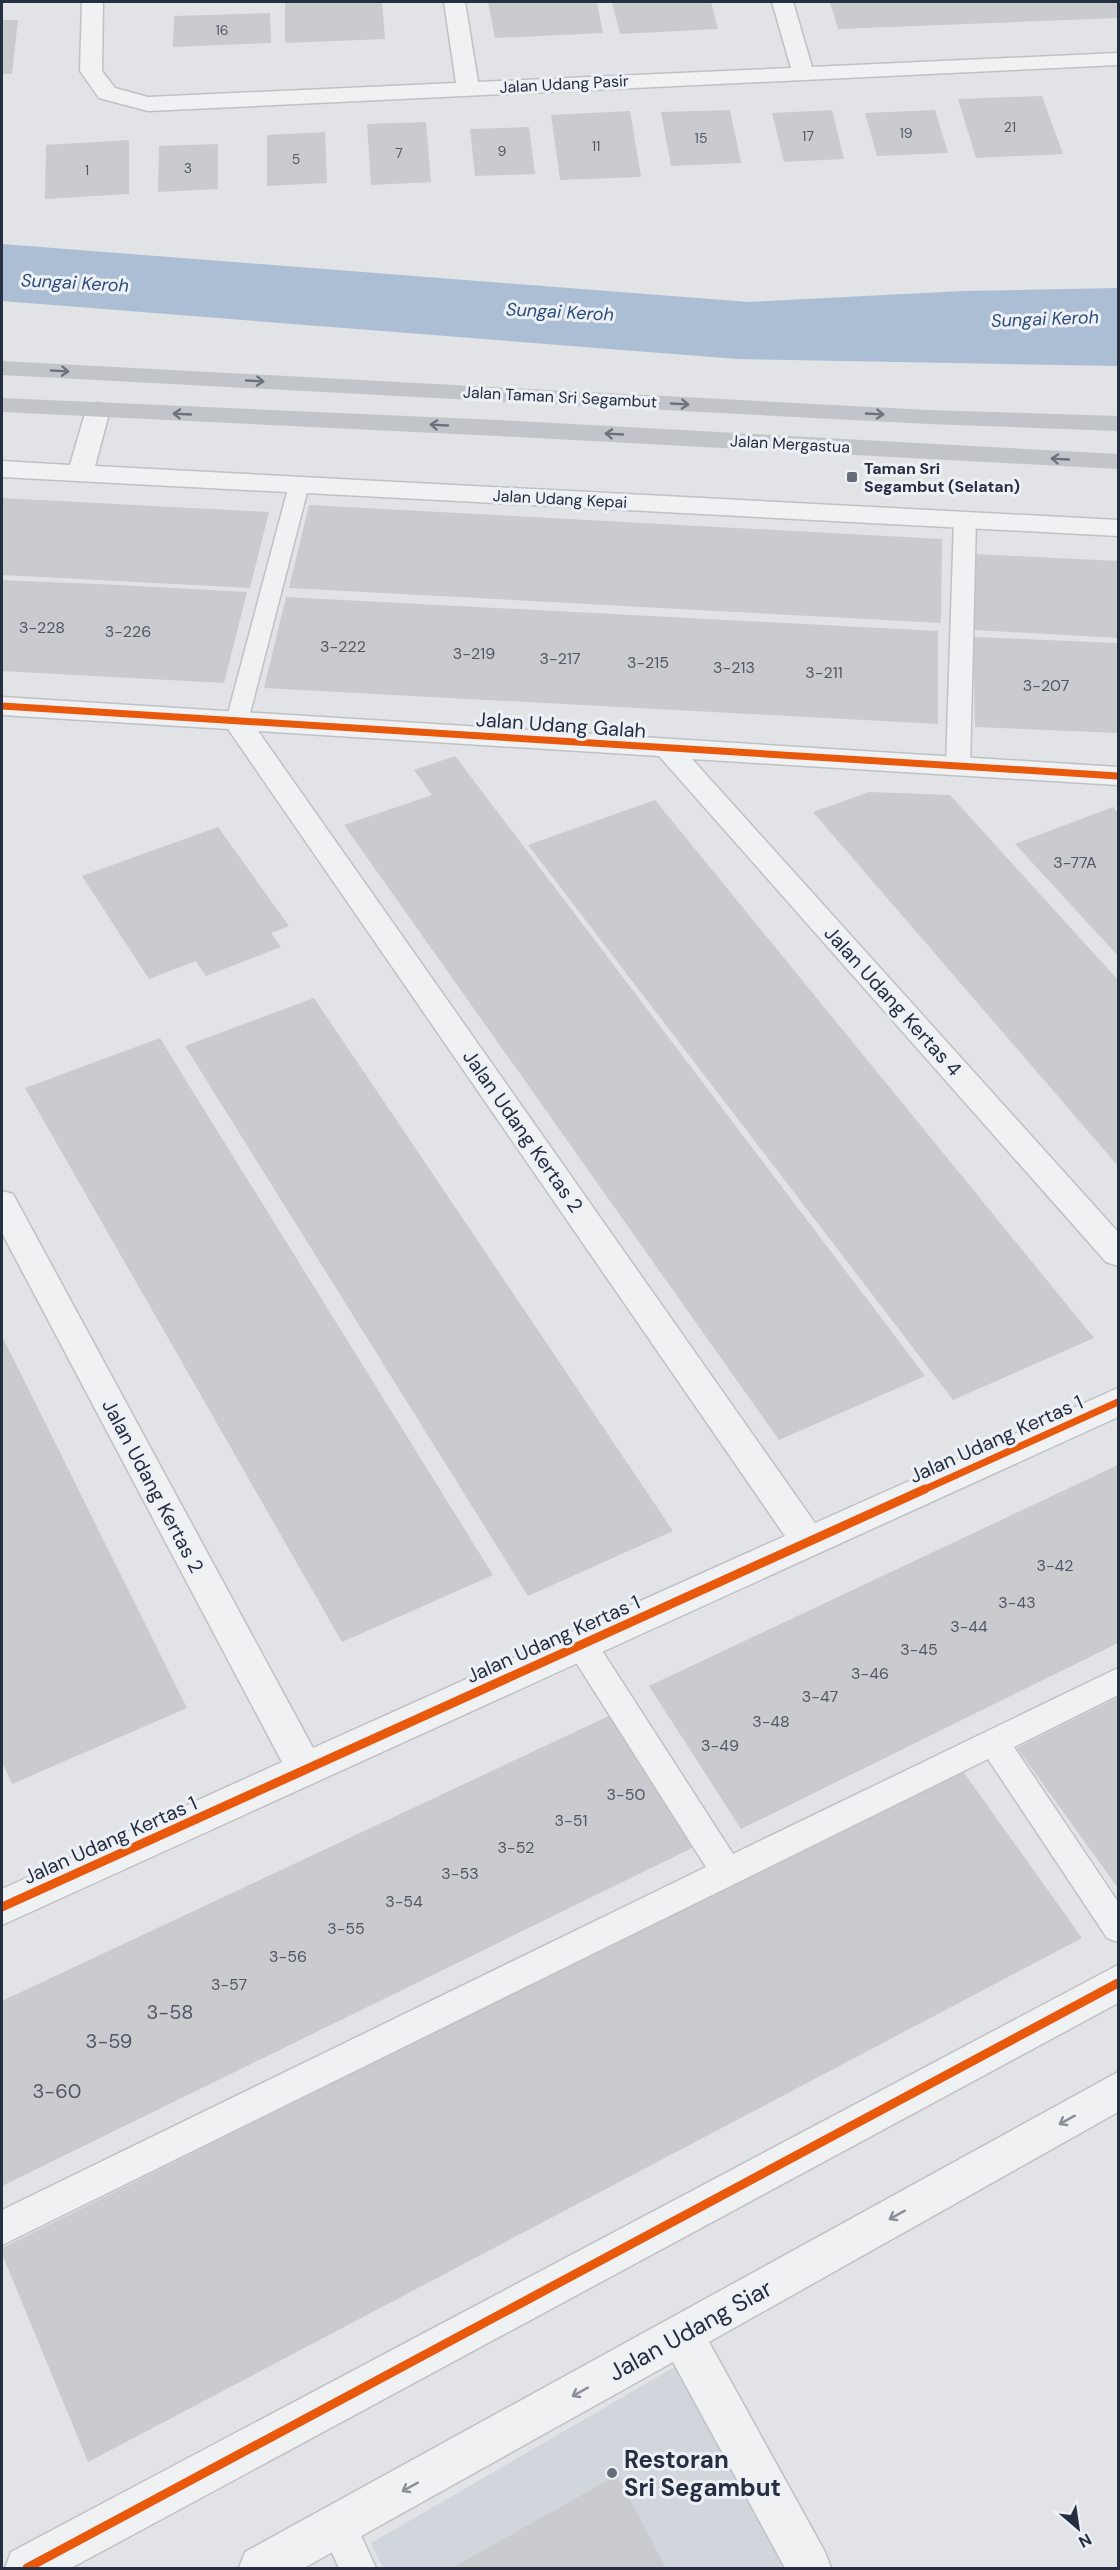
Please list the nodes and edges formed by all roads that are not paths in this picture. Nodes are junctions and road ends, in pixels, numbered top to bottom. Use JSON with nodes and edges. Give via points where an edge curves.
{"nodes":[{"id":1,"x":92,"y":2,"type":"edge"},
{"id":2,"x":454,"y":2,"type":"edge"},
{"id":3,"x":782,"y":2,"type":"edge"},
{"id":4,"x":1119,"y":58,"type":"edge"},
{"id":5,"x":804,"y":73,"type":"junction"},
{"id":6,"x":468,"y":89,"type":"junction"},
{"id":7,"x":2,"y":368,"type":"edge"},
{"id":8,"x":2,"y":405,"type":"edge"},
{"id":9,"x":98,"y":410,"type":"junction"},
{"id":10,"x":1119,"y":424,"type":"edge"},
{"id":11,"x":498,"y":428,"type":"joint"},
{"id":12,"x":1119,"y":462,"type":"edge"},
{"id":13,"x":2,"y":469,"type":"edge"},
{"id":14,"x":80,"y":473,"type":"junction"},
{"id":15,"x":299,"y":485,"type":"junction"},
{"id":16,"x":965,"y":520,"type":"junction"},
{"id":17,"x":1119,"y":528,"type":"edge"},
{"id":18,"x":2,"y":706,"type":"edge"},
{"id":19,"x":237,"y":721,"type":"junction"},
{"id":20,"x":667,"y":748,"type":"junction"},
{"id":21,"x":957,"y":766,"type":"junction"},
{"id":22,"x":1119,"y":776,"type":"edge"},
{"id":23,"x":2,"y":1203,"type":"edge"},
{"id":24,"x":1119,"y":1253,"type":"edge"},
{"id":25,"x":1119,"y":1402,"type":"edge"},
{"id":26,"x":809,"y":1542,"type":"junction"},
{"id":27,"x":581,"y":1644,"type":"junction"},
{"id":28,"x":1119,"y":1681,"type":"edge"},
{"id":29,"x":994,"y":1742,"type":"junction"},
{"id":30,"x":305,"y":1769,"type":"junction"},
{"id":31,"x":727,"y":1873,"type":"junction"},
{"id":32,"x":2,"y":1907,"type":"edge"},
{"id":33,"x":1119,"y":1928,"type":"edge"},
{"id":34,"x":1119,"y":1983,"type":"edge"},
{"id":35,"x":1119,"y":2091,"type":"edge"},
{"id":36,"x":2,"y":2228,"type":"edge"},
{"id":37,"x":682,"y":2335,"type":"junction"},
{"id":38,"x":338,"y":2527,"type":"junction"},
{"id":39,"x":27,"y":2568,"type":"edge"},
{"id":40,"x":261,"y":2568,"type":"edge"},
{"id":41,"x":358,"y":2568,"type":"edge"},
{"id":42,"x":809,"y":2568,"type":"edge"}],
"edges":[{"from":1,"to":6,"type":"street","name":"Jalan Udang Pasir","via":[[91,71],[107,93],[148,104]]},
{"from":2,"to":6,"type":"street"},
{"from":3,"to":5,"type":"street"},
{"from":4,"to":5,"type":"street","name":"Jalan Udang Pasir"},
{"from":5,"to":6,"type":"street","name":"Jalan Udang Pasir"},
{"from":7,"to":10,"type":"street","name":"Jalan Taman Sri Segambut","one_way":true},
{"from":8,"to":9,"type":"street","name":"Jalan Taman Sri Segambut"},
{"from":11,"to":9,"type":"street","name":"Jalan Taman Sri Segambut","one_way":true},
{"from":9,"to":14,"type":"street"},
{"from":12,"to":11,"type":"street","name":"Jalan Mergastua","one_way":true},
{"from":13,"to":14,"type":"street","name":"Jalan Udang Kepai"},
{"from":14,"to":15,"type":"street","name":"Jalan Udang Kepai"},
{"from":15,"to":16,"type":"street","name":"Jalan Udang Kepai"},
{"from":15,"to":19,"type":"lane"},
{"from":16,"to":17,"type":"street","name":"Jalan Udang Kepai"},
{"from":16,"to":21,"type":"lane"},
{"from":18,"to":19,"type":"street","name":"Jalan Udang Galah"},
{"from":19,"to":20,"type":"street","name":"Jalan Udang Galah"},
{"from":19,"to":26,"type":"street","name":"Jalan Udang Kertas 2"},
{"from":20,"to":21,"type":"street","name":"Jalan Udang Galah"},
{"from":20,"to":24,"type":"street","name":"Jalan Udang Kertas 4"},
{"from":21,"to":22,"type":"street","name":"Jalan Udang Galah"},
{"from":23,"to":30,"type":"street","name":"Jalan Udang Kertas 2"},
{"from":25,"to":26,"type":"street","name":"Jalan Udang Kertas 1"},
{"from":26,"to":27,"type":"street","name":"Jalan Udang Kertas 1"},
{"from":27,"to":30,"type":"street","name":"Jalan Udang Kertas 1"},
{"from":27,"to":31,"type":"lane"},
{"from":28,"to":29,"type":"lane"},
{"from":29,"to":31,"type":"lane"},
{"from":29,"to":33,"type":"lane"},
{"from":30,"to":32,"type":"street","name":"Jalan Udang Kertas 1"},
{"from":31,"to":36,"type":"lane"},
{"from":34,"to":39,"type":"street"},
{"from":35,"to":37,"type":"street","name":"Jalan Udang Siar","one_way":true},
{"from":37,"to":38,"type":"street","name":"Jalan Udang Siar","one_way":true},
{"from":37,"to":42,"type":"street"},
{"from":38,"to":40,"type":"street","name":"Jalan Udang Siar"},
{"from":38,"to":41,"type":"lane"}]}
